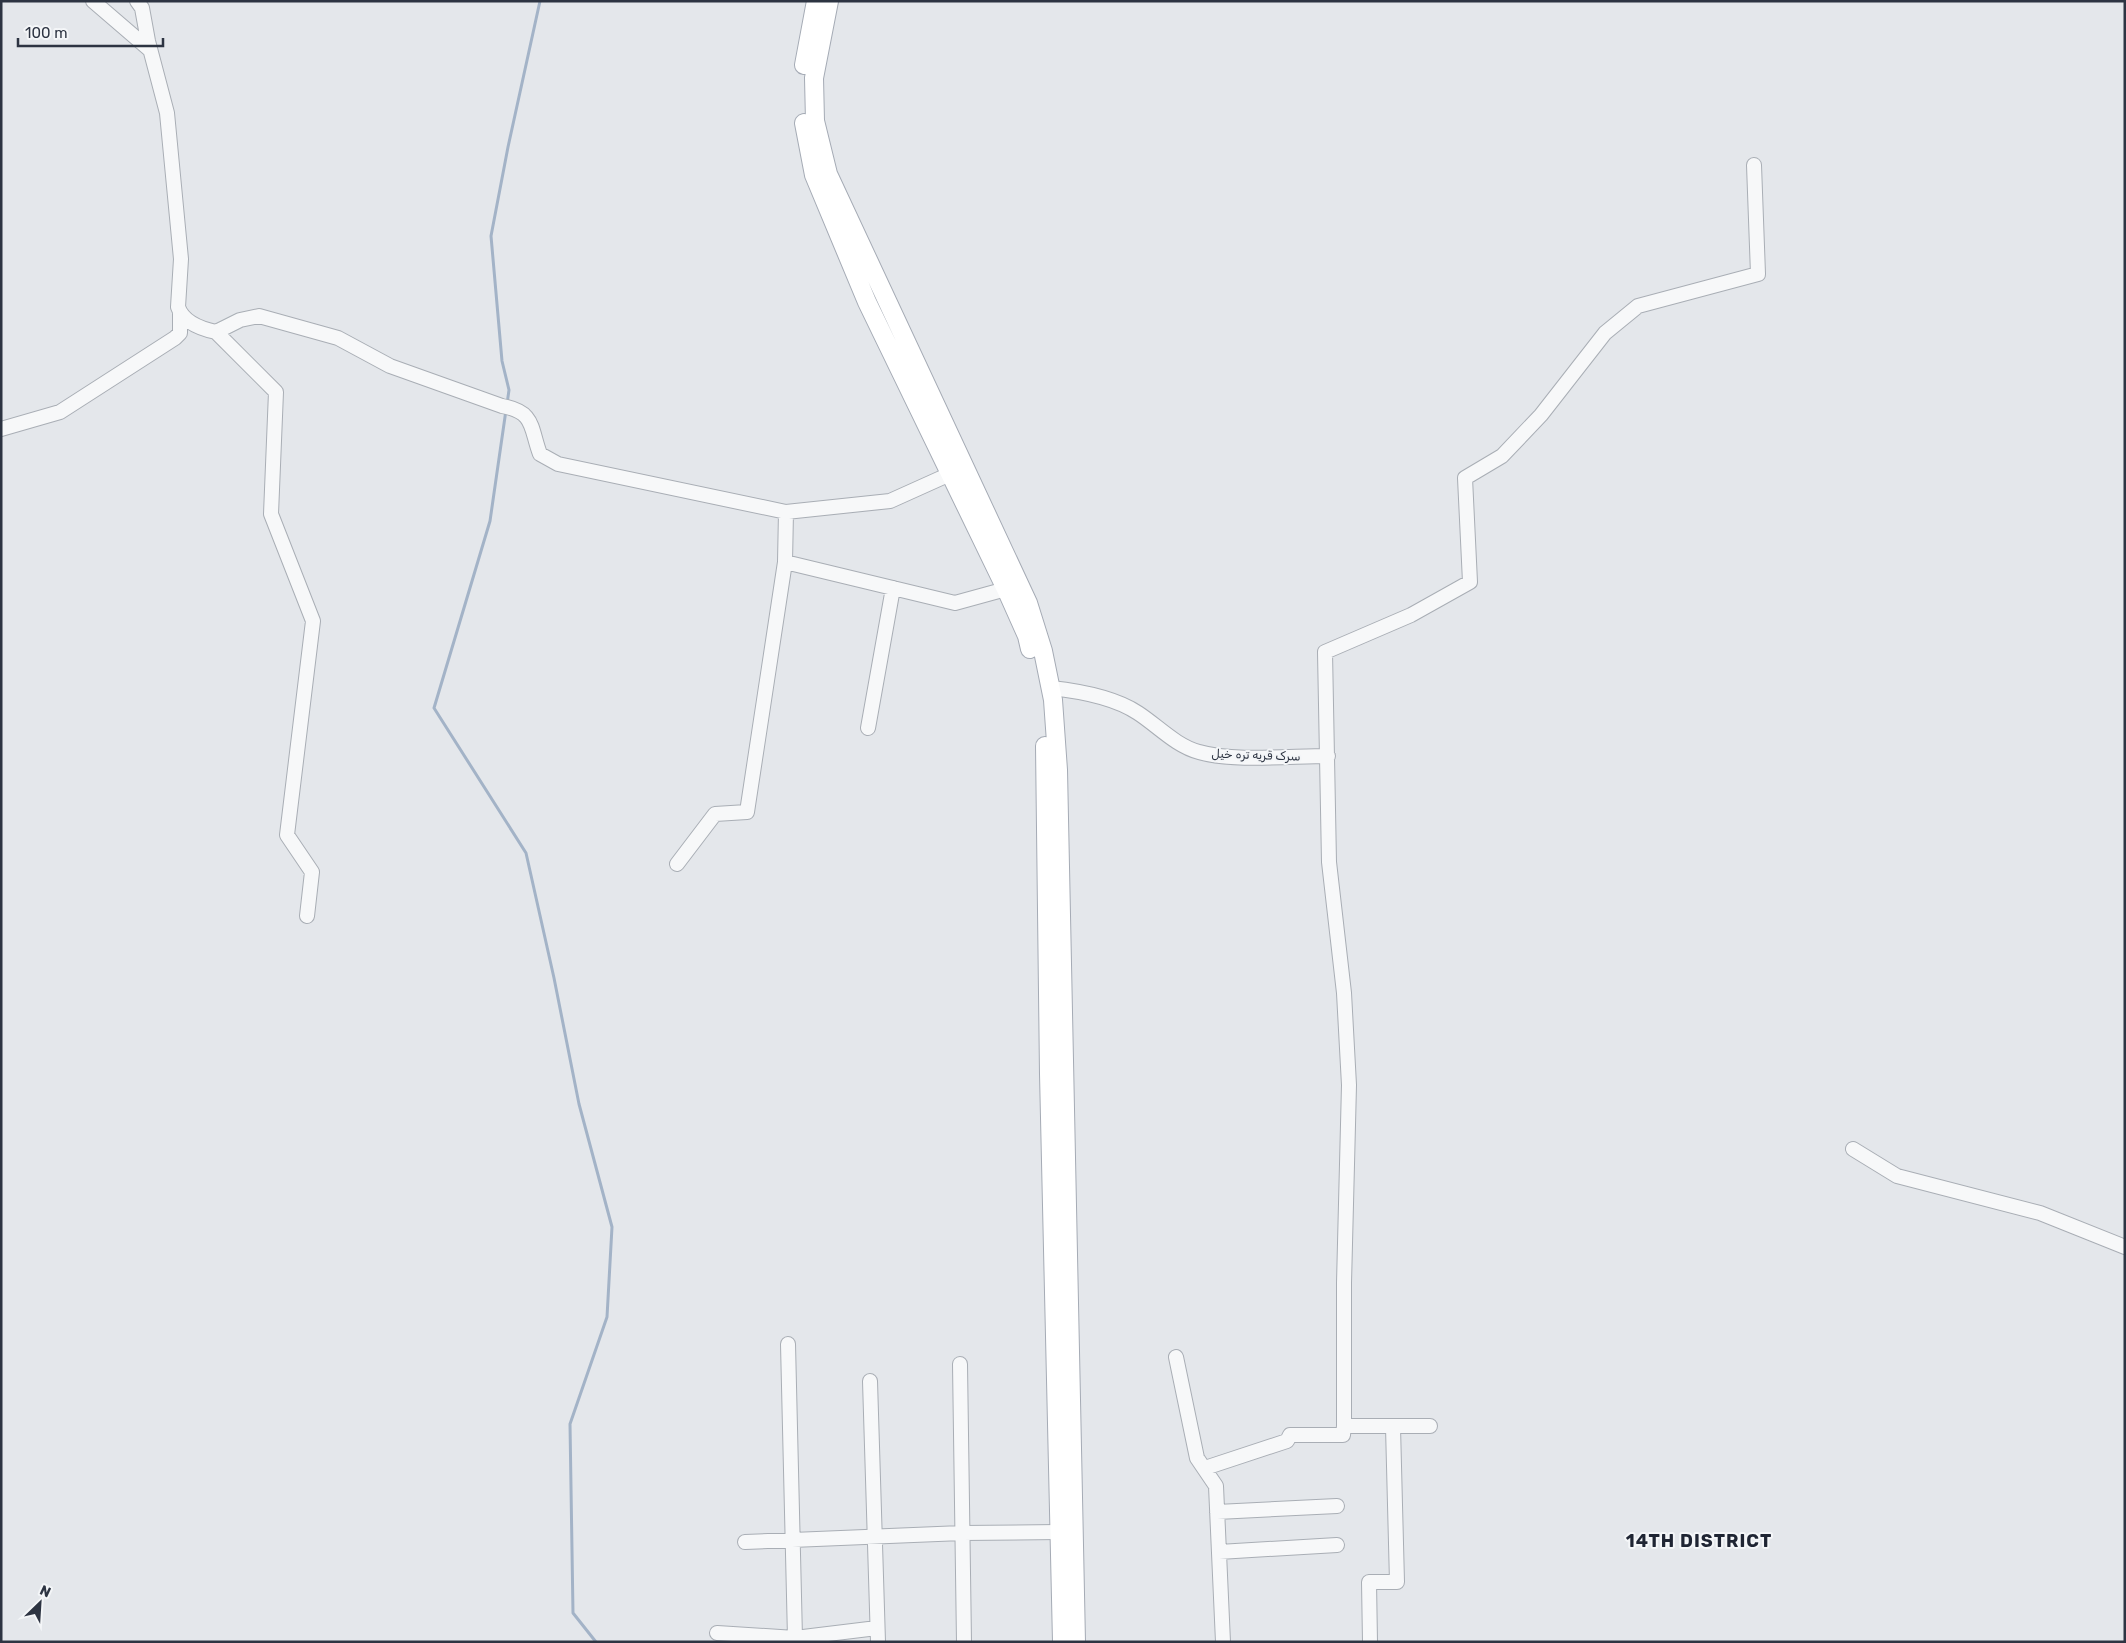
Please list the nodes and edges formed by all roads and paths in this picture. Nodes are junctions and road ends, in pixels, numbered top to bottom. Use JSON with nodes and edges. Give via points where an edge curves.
{"nodes":[{"id":1,"x":93,"y":1,"type":"edge"},
{"id":2,"x":137,"y":1,"type":"edge"},
{"id":3,"x":816,"y":1,"type":"edge"},
{"id":4,"x":829,"y":1,"type":"edge"},
{"id":5,"x":150,"y":50,"type":"junction"},
{"id":6,"x":1754,"y":165,"type":"dead end"},
{"id":7,"x":180,"y":312,"type":"junction"},
{"id":8,"x":216,"y":332,"type":"junction"},
{"id":9,"x":1,"y":429,"type":"edge"},
{"id":10,"x":950,"y":474,"type":"junction"},
{"id":11,"x":786,"y":512,"type":"junction"},
{"id":12,"x":785,"y":562,"type":"junction"},
{"id":13,"x":893,"y":588,"type":"junction"},
{"id":14,"x":1006,"y":589,"type":"junction"},
{"id":15,"x":1051,"y":688,"type":"junction"},
{"id":16,"x":868,"y":728,"type":"dead end"},
{"id":17,"x":1328,"y":756,"type":"junction"},
{"id":18,"x":676,"y":864,"type":"dead end"},
{"id":19,"x":307,"y":916,"type":"dead end"},
{"id":20,"x":1853,"y":1149,"type":"dead end"},
{"id":21,"x":2125,"y":1247,"type":"edge"},
{"id":22,"x":788,"y":1344,"type":"dead end"},
{"id":23,"x":1176,"y":1357,"type":"dead end"},
{"id":24,"x":960,"y":1364,"type":"dead end"},
{"id":25,"x":870,"y":1382,"type":"dead end"},
{"id":26,"x":1344,"y":1426,"type":"junction"},
{"id":27,"x":1393,"y":1426,"type":"junction"},
{"id":28,"x":1430,"y":1426,"type":"dead end"},
{"id":29,"x":1205,"y":1468,"type":"junction"},
{"id":30,"x":1336,"y":1506,"type":"dead end"},
{"id":31,"x":1217,"y":1512,"type":"junction"},
{"id":32,"x":1059,"y":1532,"type":"junction"},
{"id":33,"x":962,"y":1533,"type":"junction"},
{"id":34,"x":874,"y":1537,"type":"junction"},
{"id":35,"x":793,"y":1540,"type":"junction"},
{"id":36,"x":745,"y":1542,"type":"dead end"},
{"id":37,"x":1337,"y":1546,"type":"dead end"},
{"id":38,"x":1219,"y":1552,"type":"junction"},
{"id":39,"x":717,"y":1633,"type":"dead end"},
{"id":40,"x":878,"y":1635,"type":"edge"},
{"id":41,"x":795,"y":1638,"type":"junction"},
{"id":42,"x":964,"y":1642,"type":"edge"},
{"id":43,"x":1062,"y":1642,"type":"edge"},
{"id":44,"x":1076,"y":1642,"type":"edge"},
{"id":45,"x":1223,"y":1642,"type":"edge"},
{"id":46,"x":1370,"y":1642,"type":"edge"}],
"edges":[{"from":1,"to":5,"type":"street"},
{"from":2,"to":5,"type":"street","via":[[142,8]]},
{"from":3,"to":10,"type":"main road","via":[[803,79],[803,118],[814,175],[867,302]]},
{"from":4,"to":15,"type":"main road","via":[[814,78],[815,121],[828,174],[1028,604]]},
{"from":5,"to":7,"type":"street","via":[[168,113],[181,259]]},
{"from":6,"to":17,"type":"street","via":[[1758,274],[1638,306],[1605,333],[1541,415],[1502,456],[1465,478],[1470,582],[1411,615],[1325,652]]},
{"from":7,"to":8,"type":"street","via":[[199,328]]},
{"from":7,"to":9,"type":"street","via":[[180,332],[175,338],[60,412]]},
{"from":8,"to":11,"type":"street","via":[[240,320],[259,316],[338,338],[390,366],[528,417],[540,454],[558,464]]},
{"from":8,"to":19,"type":"street","via":[[276,392],[271,514],[313,621],[287,835],[312,872]]},
{"from":10,"to":11,"type":"street","via":[[890,502]]},
{"from":10,"to":14,"type":"main road"},
{"from":11,"to":12,"type":"street"},
{"from":12,"to":13,"type":"street"},
{"from":12,"to":18,"type":"street","via":[[747,812],[715,814]]},
{"from":13,"to":14,"type":"street","via":[[955,603]]},
{"from":13,"to":16,"type":"street"},
{"from":14,"to":32,"type":"main road","via":[[1027,636],[1040,689],[1046,755]]},
{"from":15,"to":17,"type":"street","name":"سرک قریه تره خیل","via":[[1088,695],[1136,711],[1183,746],[1198,752],[1218,756]]},
{"from":15,"to":44,"type":"main road","via":[[1058,770]]},
{"from":17,"to":26,"type":"street","via":[[1329,862],[1344,992],[1349,1085]]},
{"from":20,"to":21,"type":"street","via":[[1897,1176],[2040,1213]]},
{"from":22,"to":35,"type":"street"},
{"from":23,"to":29,"type":"street","via":[[1197,1458]]},
{"from":24,"to":33,"type":"street"},
{"from":25,"to":34,"type":"street"},
{"from":26,"to":27,"type":"street"},
{"from":26,"to":29,"type":"street","via":[[1343,1434],[1290,1436],[1287,1442]]},
{"from":27,"to":28,"type":"street"},
{"from":27,"to":46,"type":"street","via":[[1397,1582],[1369,1582]]},
{"from":29,"to":31,"type":"street","via":[[1216,1486]]},
{"from":30,"to":31,"type":"street"},
{"from":31,"to":38,"type":"street"},
{"from":32,"to":33,"type":"street"},
{"from":32,"to":43,"type":"main road"},
{"from":33,"to":34,"type":"street"},
{"from":33,"to":42,"type":"street"},
{"from":34,"to":35,"type":"street"},
{"from":34,"to":40,"type":"street"},
{"from":35,"to":36,"type":"street"},
{"from":35,"to":41,"type":"street"},
{"from":37,"to":38,"type":"street"},
{"from":38,"to":45,"type":"street"},
{"from":39,"to":41,"type":"street"},
{"from":40,"to":41,"type":"street"}]}
